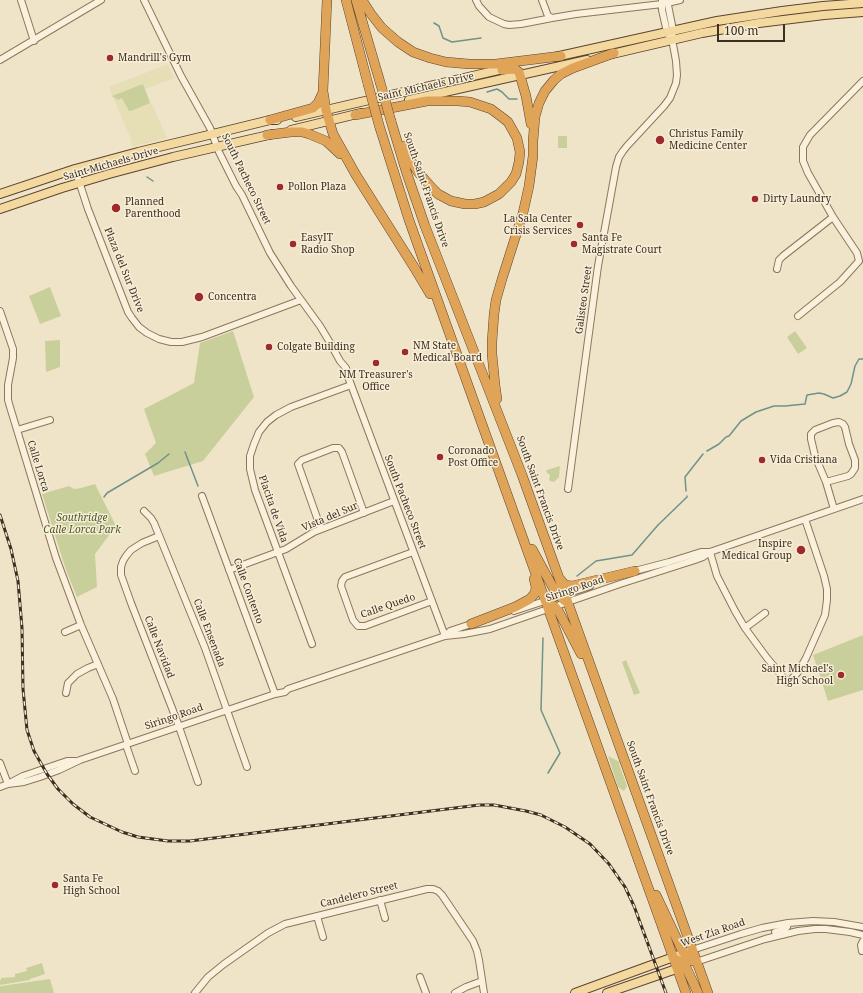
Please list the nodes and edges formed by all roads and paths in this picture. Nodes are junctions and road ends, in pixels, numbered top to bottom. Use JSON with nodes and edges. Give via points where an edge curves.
{"nodes":[{"id":1,"x":21,"y":0,"type":"edge"},
{"id":2,"x":101,"y":0,"type":"edge"},
{"id":3,"x":144,"y":0,"type":"edge"},
{"id":4,"x":327,"y":0,"type":"edge"},
{"id":5,"x":346,"y":0,"type":"edge"},
{"id":6,"x":356,"y":0,"type":"edge"},
{"id":7,"x":362,"y":0,"type":"edge"},
{"id":8,"x":476,"y":0,"type":"edge"},
{"id":9,"x":542,"y":0,"type":"edge"},
{"id":10,"x":680,"y":0,"type":"edge"},
{"id":11,"x":664,"y":2,"type":"edge"},
{"id":12,"x":863,"y":3,"type":"edge"},
{"id":13,"x":863,"y":12,"type":"edge"},
{"id":14,"x":552,"y":18,"type":"junction"},
{"id":15,"x":670,"y":31,"type":"junction"},
{"id":16,"x":672,"y":39,"type":"junction"},
{"id":17,"x":34,"y":41,"type":"junction"},
{"id":18,"x":614,"y":53,"type":"junction"},
{"id":19,"x":561,"y":56,"type":"junction"},
{"id":20,"x":0,"y":60,"type":"edge"},
{"id":21,"x":502,"y":70,"type":"junction"},
{"id":22,"x":520,"y":75,"type":"junction"},
{"id":23,"x":863,"y":81,"type":"edge"},
{"id":24,"x":324,"y":91,"type":"junction"},
{"id":25,"x":326,"y":110,"type":"junction"},
{"id":26,"x":355,"y":115,"type":"junction"},
{"id":27,"x":270,"y":120,"type":"junction"},
{"id":28,"x":329,"y":121,"type":"junction"},
{"id":29,"x":392,"y":121,"type":"junction"},
{"id":30,"x":212,"y":134,"type":"junction"},
{"id":31,"x":267,"y":135,"type":"junction"},
{"id":32,"x":533,"y":141,"type":"junction"},
{"id":33,"x":217,"y":147,"type":"junction"},
{"id":34,"x":74,"y":169,"type":"junction"},
{"id":35,"x":356,"y":175,"type":"junction"},
{"id":36,"x":79,"y":183,"type":"junction"},
{"id":37,"x":0,"y":194,"type":"edge"},
{"id":38,"x":0,"y":209,"type":"edge"},
{"id":39,"x":833,"y":217,"type":"junction"},
{"id":40,"x":777,"y":269,"type":"dead end"},
{"id":41,"x":301,"y":300,"type":"junction"},
{"id":42,"x":0,"y":311,"type":"edge"},
{"id":43,"x":798,"y":316,"type":"dead end"},
{"id":44,"x":451,"y":338,"type":"junction"},
{"id":45,"x":351,"y":385,"type":"junction"},
{"id":46,"x":50,"y":420,"type":"dead end"},
{"id":47,"x":504,"y":428,"type":"junction"},
{"id":48,"x":17,"y":430,"type":"junction"},
{"id":49,"x":826,"y":482,"type":"junction"},
{"id":50,"x":568,"y":489,"type":"dead end"},
{"id":51,"x":202,"y":496,"type":"dead end"},
{"id":52,"x":863,"y":499,"type":"edge"},
{"id":53,"x":394,"y":501,"type":"junction"},
{"id":54,"x":511,"y":504,"type":"junction"},
{"id":55,"x":834,"y":509,"type":"junction"},
{"id":56,"x":144,"y":511,"type":"dead end"},
{"id":57,"x":364,"y":513,"type":"junction"},
{"id":58,"x":805,"y":519,"type":"junction"},
{"id":59,"x":322,"y":529,"type":"junction"},
{"id":60,"x":159,"y":536,"type":"junction"},
{"id":61,"x":525,"y":543,"type":"junction"},
{"id":62,"x":278,"y":552,"type":"junction"},
{"id":63,"x":413,"y":552,"type":"junction"},
{"id":64,"x":710,"y":552,"type":"junction"},
{"id":65,"x":229,"y":570,"type":"junction"},
{"id":66,"x":635,"y":572,"type":"junction"},
{"id":67,"x":558,"y":576,"type":"junction"},
{"id":68,"x":564,"y":597,"type":"junction"},
{"id":69,"x":432,"y":601,"type":"junction"},
{"id":70,"x":549,"y":605,"type":"junction"},
{"id":71,"x":764,"y":613,"type":"dead end"},
{"id":72,"x":471,"y":624,"type":"junction"},
{"id":73,"x":81,"y":625,"type":"junction"},
{"id":74,"x":745,"y":628,"type":"junction"},
{"id":75,"x":65,"y":632,"type":"dead end"},
{"id":76,"x":445,"y":636,"type":"junction"},
{"id":77,"x":312,"y":644,"type":"dead end"},
{"id":78,"x":98,"y":664,"type":"junction"},
{"id":79,"x":596,"y":682,"type":"junction"},
{"id":80,"x":66,"y":693,"type":"dead end"},
{"id":81,"x":275,"y":694,"type":"junction"},
{"id":82,"x":227,"y":710,"type":"junction"},
{"id":83,"x":179,"y":726,"type":"junction"},
{"id":84,"x":127,"y":744,"type":"junction"},
{"id":85,"x":0,"y":763,"type":"edge"},
{"id":86,"x":247,"y":766,"type":"dead end"},
{"id":87,"x":135,"y":771,"type":"dead end"},
{"id":88,"x":198,"y":782,"type":"dead end"},
{"id":89,"x":8,"y":784,"type":"junction"},
{"id":90,"x":0,"y":788,"type":"edge"},
{"id":91,"x":640,"y":864,"type":"junction"},
{"id":92,"x":380,"y":900,"type":"junction"},
{"id":93,"x":317,"y":916,"type":"junction"},
{"id":94,"x":385,"y":918,"type":"dead end"},
{"id":95,"x":788,"y":923,"type":"junction"},
{"id":96,"x":863,"y":928,"type":"edge"},
{"id":97,"x":800,"y":931,"type":"junction"},
{"id":98,"x":863,"y":935,"type":"edge"},
{"id":99,"x":323,"y":936,"type":"dead end"},
{"id":100,"x":863,"y":941,"type":"edge"},
{"id":101,"x":862,"y":951,"type":"dead end"},
{"id":102,"x":688,"y":952,"type":"junction"},
{"id":103,"x":714,"y":957,"type":"junction"},
{"id":104,"x":673,"y":958,"type":"junction"},
{"id":105,"x":696,"y":962,"type":"junction"},
{"id":106,"x":682,"y":967,"type":"junction"},
{"id":107,"x":420,"y":977,"type":"dead end"},
{"id":108,"x":482,"y":981,"type":"junction"},
{"id":109,"x":592,"y":987,"type":"junction"},
{"id":110,"x":195,"y":993,"type":"edge"},
{"id":111,"x":426,"y":993,"type":"edge"},
{"id":112,"x":455,"y":993,"type":"edge"},
{"id":113,"x":484,"y":993,"type":"edge"},
{"id":114,"x":575,"y":993,"type":"edge"},
{"id":115,"x":585,"y":993,"type":"edge"},
{"id":116,"x":607,"y":993,"type":"edge"},
{"id":117,"x":686,"y":993,"type":"edge"},
{"id":118,"x":698,"y":993,"type":"edge"},
{"id":119,"x":708,"y":993,"type":"edge"}],
"edges":[{"from":1,"to":17,"type":"street"},
{"from":2,"to":17,"type":"street"},
{"from":3,"to":30,"type":"street","name":"South Pacheco Street"},
{"from":4,"to":24,"type":"highway"},
{"from":5,"to":44,"type":"highway","bridge":true,"via":[[379,125],[409,220]]},
{"from":6,"to":29,"type":"highway","name":"South Saint Francis Drive","bridge":true},
{"from":7,"to":19,"type":"highway","via":[[382,28],[398,42],[430,58],[461,64],[496,64]]},
{"from":8,"to":14,"type":"street","via":[[489,17],[504,24],[521,24]]},
{"from":9,"to":14,"type":"street","via":[[548,16]]},
{"from":10,"to":11,"type":"street"},
{"from":11,"to":14,"type":"street"},
{"from":11,"to":15,"type":"street","name":"Galisteo Street"},
{"from":12,"to":15,"type":"main road","name":"Saint Michaels Drive","via":[[769,12]]},
{"from":13,"to":16,"type":"main road","name":"Saint Michaels Drive","via":[[771,21]]},
{"from":15,"to":16,"type":"street","name":"Galisteo Street"},
{"from":15,"to":19,"type":"main road","name":"Saint Michaels Drive"},
{"from":16,"to":18,"type":"main road","name":"Saint Michaels Drive"},
{"from":16,"to":50,"type":"street","name":"Galisteo Street","via":[[677,75],[670,98],[627,146],[616,167],[598,266]]},
{"from":17,"to":20,"type":"street"},
{"from":18,"to":22,"type":"main road","name":"Saint Michaels Drive"},
{"from":18,"to":32,"type":"highway","via":[[568,70],[549,85],[536,110]]},
{"from":19,"to":21,"type":"main road","name":"Saint Michaels Drive"},
{"from":21,"to":22,"type":"highway","via":[[515,69]]},
{"from":21,"to":25,"type":"main road","name":"Saint Michaels Drive"},
{"from":22,"to":26,"type":"main road","name":"Saint Michaels Drive"},
{"from":22,"to":32,"type":"highway","via":[[529,109]]},
{"from":23,"to":39,"type":"street","via":[[810,135],[803,147],[808,173]]},
{"from":24,"to":25,"type":"highway"},
{"from":24,"to":27,"type":"highway","via":[[318,103],[312,108]]},
{"from":25,"to":27,"type":"main road","name":"Saint Michaels Drive","via":[[287,119]]},
{"from":25,"to":28,"type":"highway"},
{"from":26,"to":28,"type":"main road","name":"Saint Michaels Drive"},
{"from":26,"to":29,"type":"highway","via":[[427,101],[470,102],[483,106],[503,118],[515,134],[520,152],[516,174],[504,190],[489,200],[471,204],[451,201],[438,194],[418,172]]},
{"from":27,"to":30,"type":"main road","name":"Saint Michaels Drive"},
{"from":28,"to":31,"type":"main road","name":"Saint Michaels Drive"},
{"from":28,"to":35,"type":"highway"},
{"from":29,"to":47,"type":"highway","name":"South Saint Francis Drive","via":[[406,171],[428,232]]},
{"from":30,"to":33,"type":"street","name":"South Pacheco Street"},
{"from":30,"to":34,"type":"main road","name":"Saint Michaels Drive"},
{"from":31,"to":33,"type":"main road","name":"Saint Michaels Drive"},
{"from":31,"to":35,"type":"highway","via":[[302,132],[322,138],[337,150]]},
{"from":32,"to":47,"type":"highway","via":[[532,172],[527,199],[494,314],[493,369]]},
{"from":33,"to":36,"type":"main road","name":"Saint Michaels Drive"},
{"from":33,"to":41,"type":"street","name":"South Pacheco Street","via":[[273,259]]},
{"from":34,"to":36,"type":"street","name":"Plaza del Sur Drive"},
{"from":34,"to":37,"type":"main road","name":"Saint Michaels Drive"},
{"from":35,"to":44,"type":"highway","via":[[426,286]]},
{"from":36,"to":38,"type":"main road","name":"Saint Michaels Drive"},
{"from":36,"to":41,"type":"street","name":"Plaza del Sur Drive","via":[[128,312],[139,327],[158,339],[182,342],[202,337]]},
{"from":39,"to":40,"type":"street","via":[[783,256]]},
{"from":39,"to":43,"type":"street","via":[[857,253],[859,261],[840,282]]},
{"from":41,"to":45,"type":"street","name":"South Pacheco Street","via":[[329,340],[340,361],[341,370],[347,374]]},
{"from":42,"to":48,"type":"street","name":"Calle Lorca","via":[[13,349],[8,400]]},
{"from":44,"to":54,"type":"highway"},
{"from":45,"to":53,"type":"street","name":"South Pacheco Street"},
{"from":45,"to":62,"type":"street","name":"Placita de Vida","via":[[281,412],[267,422],[256,438],[250,456],[251,476]]},
{"from":46,"to":48,"type":"street"},
{"from":47,"to":67,"type":"highway","name":"South Saint Francis Drive"},
{"from":48,"to":73,"type":"street","name":"Calle Lorca","via":[[56,558]]},
{"from":49,"to":49,"type":"street","via":[[815,456],[811,434],[815,430],[839,422],[845,427],[855,468],[848,476]]},
{"from":49,"to":55,"type":"street"},
{"from":51,"to":65,"type":"street","name":"Calle Contento"},
{"from":52,"to":55,"type":"street","name":"Siringo Road"},
{"from":53,"to":57,"type":"street","name":"Vista del Sur"},
{"from":53,"to":63,"type":"street","name":"South Pacheco Street"},
{"from":54,"to":61,"type":"highway"},
{"from":54,"to":68,"type":"highway","via":[[554,589]]},
{"from":55,"to":58,"type":"street","name":"Siringo Road"},
{"from":56,"to":60,"type":"street","name":"Calle Ensenada","via":[[153,520]]},
{"from":57,"to":59,"type":"street","name":"Vista del Sur"},
{"from":57,"to":59,"type":"street","via":[[342,452],[333,448],[299,463]]},
{"from":58,"to":64,"type":"street","name":"Siringo Road"},
{"from":58,"to":74,"type":"street","via":[[824,576],[828,600],[825,615],[806,658],[788,682],[766,658]]},
{"from":59,"to":62,"type":"street","name":"Vista del Sur"},
{"from":60,"to":82,"type":"street","name":"Calle Ensenada","via":[[205,648]]},
{"from":60,"to":83,"type":"street","name":"Calle Navidad","via":[[131,550],[123,562],[121,575]]},
{"from":61,"to":70,"type":"highway"},
{"from":61,"to":72,"type":"highway","via":[[535,582],[535,593],[530,599],[515,607]]},
{"from":62,"to":65,"type":"street","name":"Vista del Sur"},
{"from":62,"to":77,"type":"street","name":"Placita de Vida"},
{"from":63,"to":69,"type":"street","name":"South Pacheco Street"},
{"from":63,"to":69,"type":"street","name":"Calle Quedo","via":[[345,577],[341,586],[353,620],[358,626],[365,626]]},
{"from":64,"to":66,"type":"street","name":"Siringo Road","via":[[701,552]]},
{"from":64,"to":68,"type":"street","name":"Siringo Road","via":[[694,560]]},
{"from":64,"to":74,"type":"street","via":[[717,576]]},
{"from":65,"to":81,"type":"street","name":"Calle Contento"},
{"from":66,"to":67,"type":"highway","via":[[572,586],[565,585]]},
{"from":66,"to":68,"type":"street","name":"Siringo Road"},
{"from":67,"to":68,"type":"highway","name":"South Saint Francis Drive"},
{"from":68,"to":70,"type":"street","name":"Siringo Road"},
{"from":68,"to":70,"type":"street","name":"Siringo Road"},
{"from":68,"to":79,"type":"highway","name":"South Saint Francis Drive"},
{"from":69,"to":76,"type":"street","name":"South Pacheco Street"},
{"from":70,"to":72,"type":"street","name":"Siringo Road"},
{"from":70,"to":76,"type":"street","name":"Siringo Road","via":[[482,631]]},
{"from":70,"to":79,"type":"highway","via":[[559,612]]},
{"from":70,"to":91,"type":"highway"},
{"from":71,"to":74,"type":"street"},
{"from":72,"to":76,"type":"street","name":"Siringo Road","via":[[450,631]]},
{"from":73,"to":75,"type":"street"},
{"from":73,"to":78,"type":"street","name":"Calle Lorca"},
{"from":76,"to":81,"type":"street","name":"Siringo Road"},
{"from":78,"to":80,"type":"street","via":[[77,674],[68,683]]},
{"from":78,"to":84,"type":"street","name":"Calle Lorca"},
{"from":79,"to":102,"type":"highway","name":"South Saint Francis Drive"},
{"from":81,"to":82,"type":"street","name":"Siringo Road"},
{"from":82,"to":83,"type":"street","name":"Siringo Road"},
{"from":82,"to":86,"type":"street","name":"Calle Ensenada"},
{"from":83,"to":84,"type":"street","name":"Siringo Road"},
{"from":83,"to":88,"type":"street","name":"Calle Navidad"},
{"from":84,"to":87,"type":"street","name":"Calle Lorca"},
{"from":84,"to":89,"type":"street","name":"Siringo Road","via":[[29,781]]},
{"from":85,"to":89,"type":"street"},
{"from":89,"to":90,"type":"street","name":"Siringo Road"},
{"from":91,"to":102,"type":"highway"},
{"from":91,"to":104,"type":"highway"},
{"from":92,"to":93,"type":"street","name":"Candelero Street"},
{"from":92,"to":94,"type":"street"},
{"from":92,"to":108,"type":"street","name":"Candelero Street","via":[[437,887],[473,941]]},
{"from":93,"to":99,"type":"street"},
{"from":93,"to":110,"type":"street","name":"Candelero Street","via":[[274,929],[219,968]]},
{"from":95,"to":96,"type":"street","name":"West Zia Road","via":[[834,922]]},
{"from":95,"to":97,"type":"street"},
{"from":95,"to":102,"type":"street","name":"West Zia Road","via":[[741,934]]},
{"from":95,"to":103,"type":"street","via":[[782,930],[737,945]]},
{"from":97,"to":98,"type":"street","via":[[826,929]]},
{"from":97,"to":103,"type":"street","via":[[765,939]]},
{"from":100,"to":101,"type":"street"},
{"from":102,"to":104,"type":"main road","name":"West Zia Road"},
{"from":102,"to":105,"type":"highway"},
{"from":103,"to":105,"type":"street"},
{"from":104,"to":106,"type":"highway"},
{"from":104,"to":109,"type":"main road","name":"West Zia Road"},
{"from":105,"to":106,"type":"main road"},
{"from":105,"to":119,"type":"highway"},
{"from":106,"to":116,"type":"main road"},
{"from":106,"to":117,"type":"highway"},
{"from":106,"to":118,"type":"highway"},
{"from":107,"to":111,"type":"street"},
{"from":108,"to":112,"type":"street"},
{"from":108,"to":113,"type":"street","name":"Candelero Street"},
{"from":109,"to":114,"type":"main road","name":"West Zia Road"},
{"from":109,"to":115,"type":"main road"}]}
